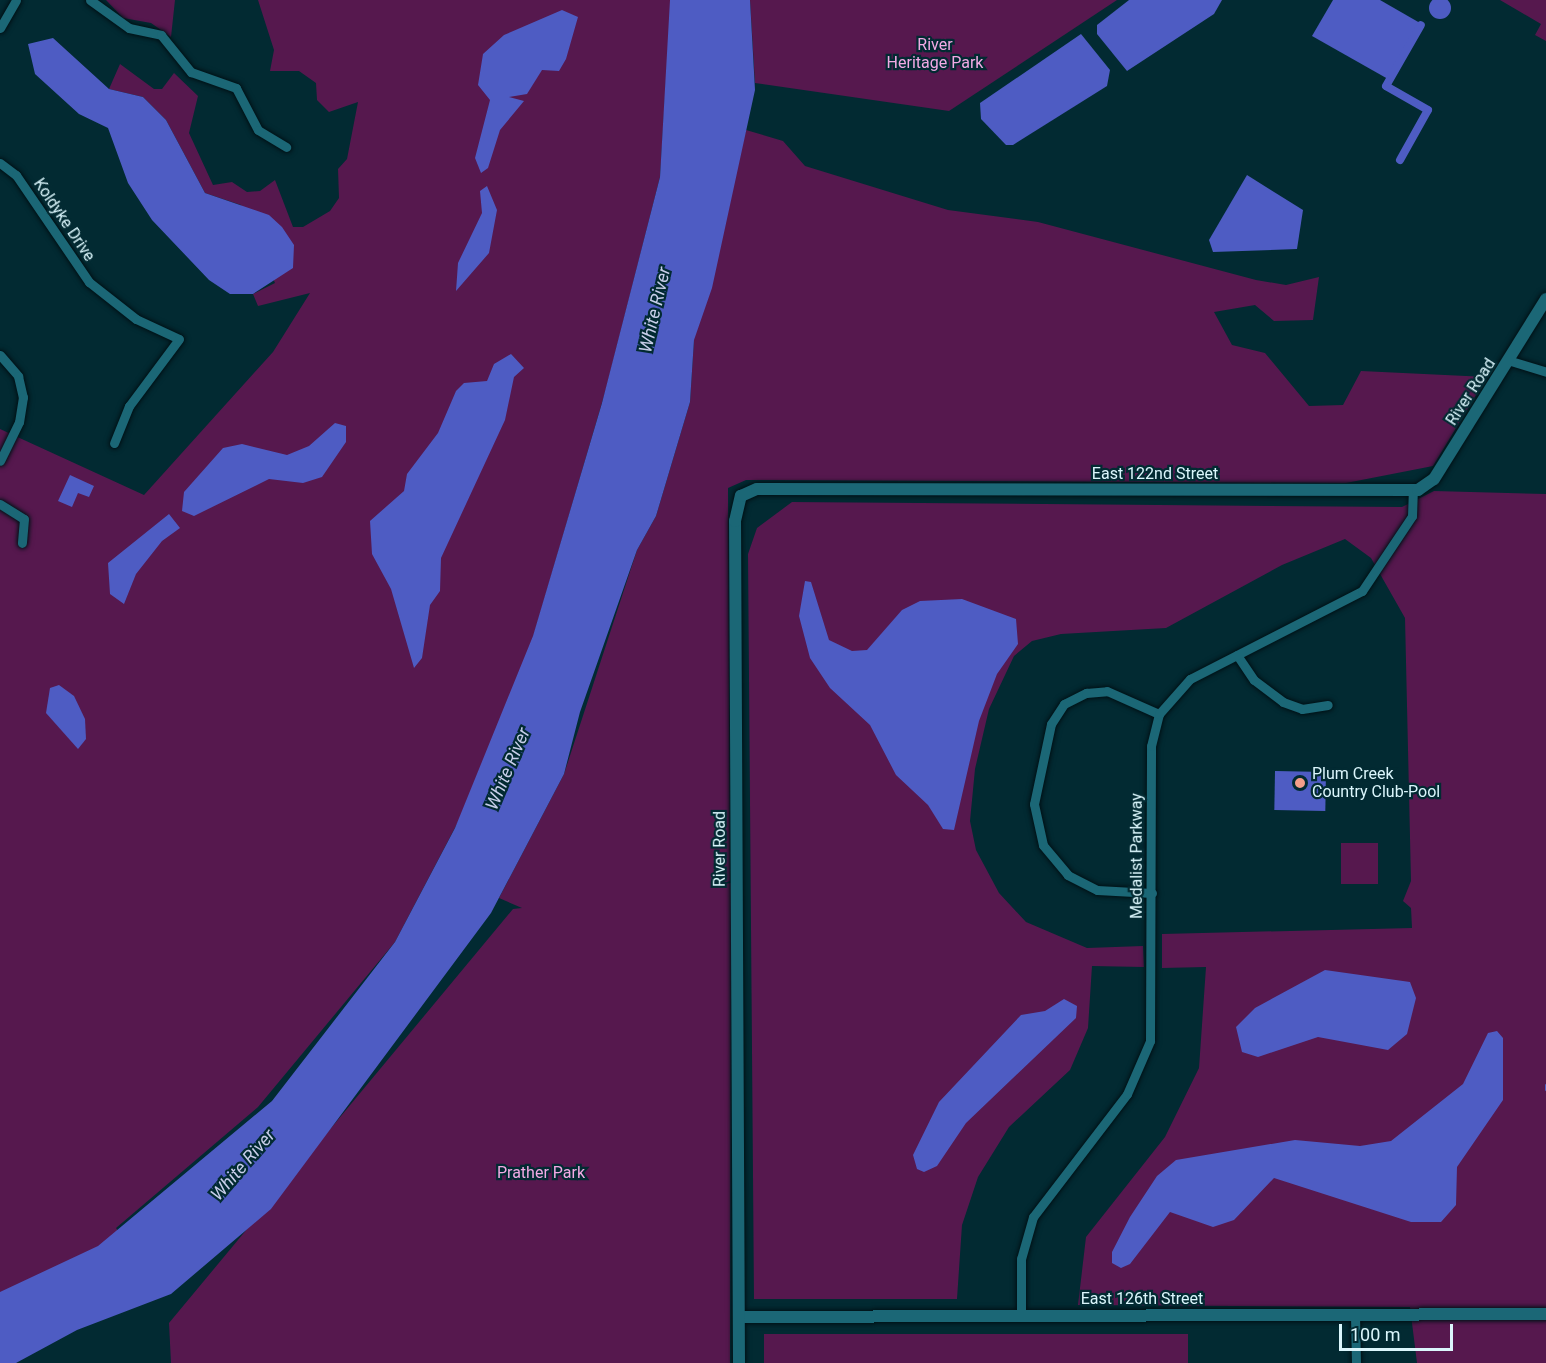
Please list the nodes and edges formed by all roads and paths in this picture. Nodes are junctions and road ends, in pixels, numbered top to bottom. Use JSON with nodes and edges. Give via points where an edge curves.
{"nodes":[{"id":1,"x":16,"y":0,"type":"edge"},
{"id":2,"x":90,"y":0,"type":"edge"},
{"id":3,"x":0,"y":28,"type":"edge"},
{"id":4,"x":286,"y":147,"type":"dead end"},
{"id":5,"x":0,"y":163,"type":"edge"},
{"id":6,"x":1546,"y":299,"type":"edge"},
{"id":7,"x":0,"y":356,"type":"edge"},
{"id":8,"x":1511,"y":361,"type":"junction"},
{"id":9,"x":1546,"y":372,"type":"edge"},
{"id":10,"x":114,"y":443,"type":"dead end"},
{"id":11,"x":0,"y":461,"type":"edge"},
{"id":12,"x":898,"y":490,"type":"joint"},
{"id":13,"x":1413,"y":491,"type":"junction"},
{"id":14,"x":0,"y":504,"type":"edge"},
{"id":15,"x":22,"y":543,"type":"dead end"},
{"id":16,"x":1237,"y":655,"type":"junction"},
{"id":17,"x":1328,"y":705,"type":"dead end"},
{"id":18,"x":1159,"y":714,"type":"junction"},
{"id":19,"x":1152,"y":893,"type":"junction"},
{"id":20,"x":1546,"y":1314,"type":"edge"},
{"id":21,"x":1355,"y":1315,"type":"junction"},
{"id":22,"x":1021,"y":1316,"type":"junction"},
{"id":23,"x":739,"y":1317,"type":"junction"},
{"id":24,"x":739,"y":1363,"type":"edge"},
{"id":25,"x":1356,"y":1363,"type":"edge"}],
"edges":[{"from":1,"to":3,"type":"street"},
{"from":2,"to":4,"type":"street","via":[[129,28],[161,35],[191,72],[236,88],[258,130]]},
{"from":5,"to":10,"type":"street","name":"Koldyke Drive","via":[[16,175],[89,282],[136,319],[179,339],[129,406]]},
{"from":6,"to":8,"type":"street","name":"River Road"},
{"from":7,"to":11,"type":"street","via":[[18,376],[23,397],[19,422]]},
{"from":8,"to":9,"type":"street"},
{"from":8,"to":13,"type":"street","name":"River Road","via":[[1434,479]]},
{"from":12,"to":13,"type":"street","name":"East 122nd Street"},
{"from":12,"to":23,"type":"street","name":"River Road","via":[[753,489],[736,507]]},
{"from":13,"to":16,"type":"street","name":"Medalist Parkway","via":[[1412,516],[1369,584]]},
{"from":14,"to":15,"type":"street","via":[[24,519]]},
{"from":16,"to":17,"type":"street","via":[[1254,680],[1283,702],[1302,709]]},
{"from":16,"to":18,"type":"street","name":"Medalist Parkway","via":[[1190,679]]},
{"from":18,"to":19,"type":"street","name":"Medalist Parkway","via":[[1151,746]]},
{"from":18,"to":19,"type":"street","via":[[1107,691],[1086,693],[1064,704],[1048,732],[1034,804],[1043,845],[1068,876],[1097,890]]},
{"from":19,"to":22,"type":"street","name":"Medalist Parkway","via":[[1153,1018],[1144,1059],[1127,1094],[1033,1217],[1022,1253]]},
{"from":20,"to":21,"type":"street","name":"East 126th Street"},
{"from":21,"to":22,"type":"street","name":"East 126th Street"},
{"from":21,"to":25,"type":"street"},
{"from":22,"to":23,"type":"street","name":"East 126th Street"},
{"from":23,"to":24,"type":"street","name":"River Road"}]}
